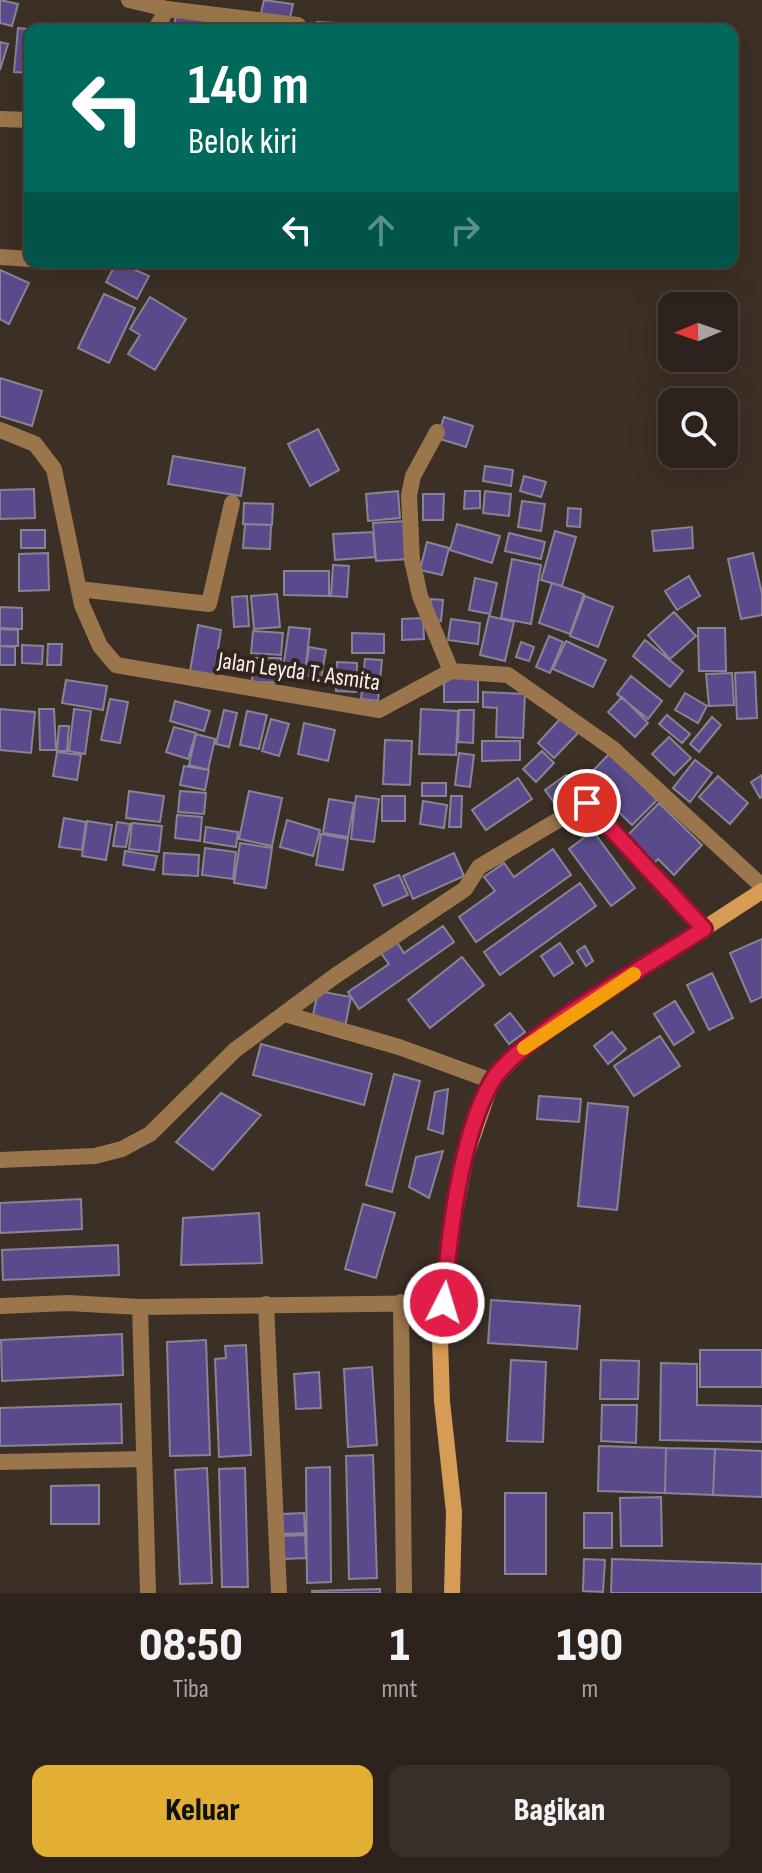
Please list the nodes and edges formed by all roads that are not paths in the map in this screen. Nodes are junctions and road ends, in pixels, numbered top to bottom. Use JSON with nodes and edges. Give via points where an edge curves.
{"nodes":[{"id":1,"x":129,"y":0,"type":"edge"},
{"id":2,"x":167,"y":9,"type":"junction"},
{"id":3,"x":158,"y":24,"type":"edge"},
{"id":4,"x":290,"y":24,"type":"edge"},
{"id":5,"x":0,"y":119,"type":"edge"},
{"id":6,"x":24,"y":120,"type":"edge"},
{"id":7,"x":0,"y":257,"type":"edge"},
{"id":8,"x":24,"y":259,"type":"edge"},
{"id":9,"x":0,"y":430,"type":"edge"},
{"id":10,"x":437,"y":432,"type":"dead end"},
{"id":11,"x":232,"y":503,"type":"dead end"},
{"id":12,"x":79,"y":589,"type":"junction"},
{"id":13,"x":451,"y":671,"type":"junction"},
{"id":14,"x":762,"y":889,"type":"edge"},
{"id":15,"x":704,"y":929,"type":"junction"},
{"id":16,"x":285,"y":1014,"type":"junction"},
{"id":17,"x":492,"y":1081,"type":"junction"},
{"id":18,"x":0,"y":1160,"type":"edge"},
{"id":19,"x":401,"y":1302,"type":"junction"},
{"id":20,"x":444,"y":1303,"type":"junction"},
{"id":21,"x":266,"y":1304,"type":"junction"},
{"id":22,"x":0,"y":1306,"type":"edge"},
{"id":23,"x":140,"y":1307,"type":"junction"},
{"id":24,"x":144,"y":1459,"type":"junction"},
{"id":25,"x":0,"y":1462,"type":"edge"},
{"id":26,"x":148,"y":1593,"type":"edge"},
{"id":27,"x":279,"y":1593,"type":"edge"},
{"id":28,"x":404,"y":1593,"type":"edge"},
{"id":29,"x":452,"y":1593,"type":"edge"}],
"edges":[{"from":1,"to":2,"type":"street"},
{"from":2,"to":3,"type":"street"},
{"from":2,"to":4,"type":"street"},
{"from":5,"to":6,"type":"street"},
{"from":7,"to":8,"type":"street"},
{"from":9,"to":12,"type":"street","name":"Jalan Leyda T. Asmita","via":[[35,444],[54,469]]},
{"from":10,"to":13,"type":"street","via":[[413,476],[409,495],[412,560],[420,596]]},
{"from":11,"to":12,"type":"street","via":[[209,604]]},
{"from":12,"to":13,"type":"street","name":"Jalan Leyda T. Asmita","via":[[100,646],[125,668],[379,710]]},
{"from":13,"to":14,"type":"street","name":"Jalan Leyda T. Asmita","via":[[494,672],[522,682],[612,748]]},
{"from":14,"to":15,"type":"main road"},
{"from":15,"to":16,"type":"street","via":[[587,803],[479,867],[465,889]]},
{"from":15,"to":17,"type":"main road","via":[[531,1041]]},
{"from":16,"to":17,"type":"street"},
{"from":16,"to":18,"type":"street","via":[[235,1050],[150,1134],[122,1149],[95,1156]]},
{"from":17,"to":20,"type":"main road","via":[[466,1156]]},
{"from":19,"to":20,"type":"street"},
{"from":19,"to":21,"type":"street"},
{"from":19,"to":28,"type":"street"},
{"from":20,"to":29,"type":"main road","via":[[441,1370],[454,1512]]},
{"from":21,"to":23,"type":"street"},
{"from":21,"to":27,"type":"street"},
{"from":22,"to":23,"type":"street"},
{"from":23,"to":24,"type":"street"},
{"from":24,"to":25,"type":"street"},
{"from":24,"to":26,"type":"street"}]}
